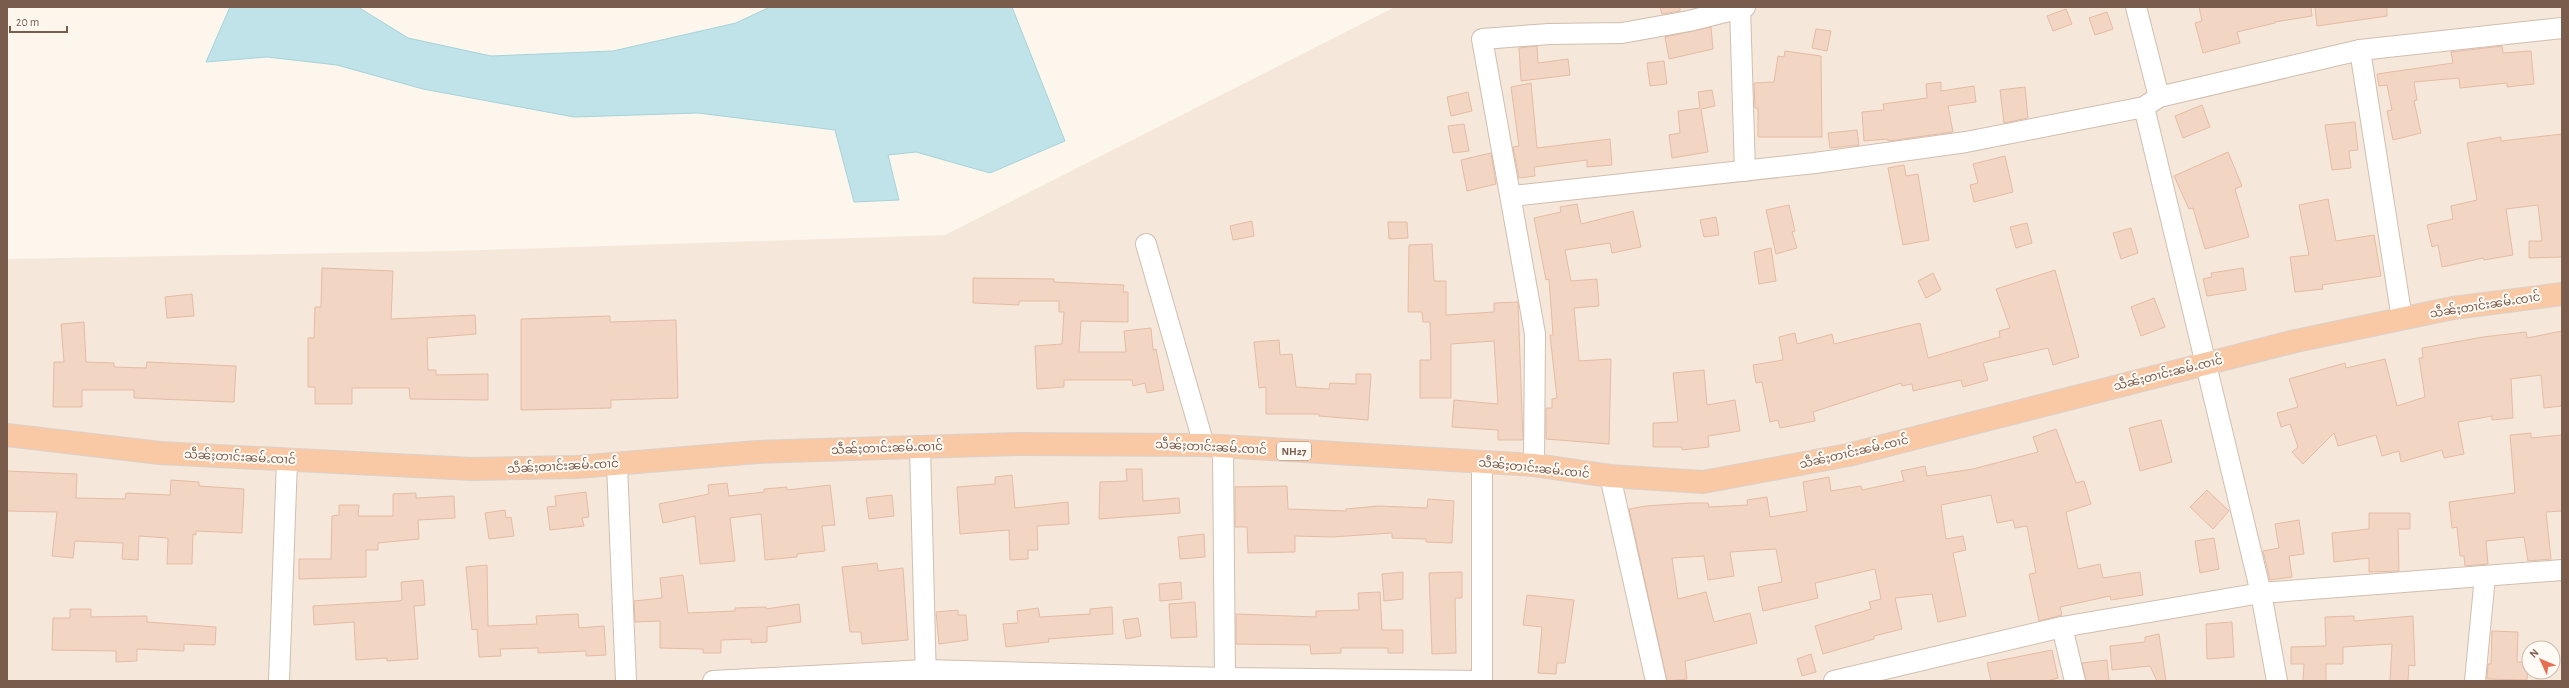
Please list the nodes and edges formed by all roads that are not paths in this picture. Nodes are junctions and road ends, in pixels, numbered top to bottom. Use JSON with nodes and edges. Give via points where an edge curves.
{"nodes":[{"id":1,"x":1745,"y":7,"type":"edge"},
{"id":2,"x":2136,"y":7,"type":"edge"},
{"id":3,"x":1740,"y":8,"type":"edge"},
{"id":4,"x":2562,"y":28,"type":"edge"},
{"id":5,"x":2360,"y":50,"type":"junction"},
{"id":6,"x":2152,"y":102,"type":"junction"},
{"id":7,"x":1745,"y":171,"type":"junction"},
{"id":8,"x":1512,"y":196,"type":"junction"},
{"id":9,"x":1146,"y":244,"type":"dead end"},
{"id":10,"x":2562,"y":294,"type":"edge"},
{"id":11,"x":2402,"y":319,"type":"junction"},
{"id":12,"x":2207,"y":363,"type":"junction"},
{"id":13,"x":7,"y":435,"type":"edge"},
{"id":14,"x":1214,"y":446,"type":"junction"},
{"id":15,"x":920,"y":447,"type":"junction"},
{"id":16,"x":287,"y":460,"type":"junction"},
{"id":17,"x":1482,"y":462,"type":"junction"},
{"id":18,"x":617,"y":464,"type":"junction"},
{"id":19,"x":1534,"y":465,"type":"junction"},
{"id":20,"x":1610,"y":476,"type":"junction"},
{"id":21,"x":2562,"y":570,"type":"edge"},
{"id":22,"x":2485,"y":576,"type":"junction"},
{"id":23,"x":2261,"y":593,"type":"junction"},
{"id":24,"x":2062,"y":627,"type":"junction"},
{"id":25,"x":926,"y":675,"type":"edge"},
{"id":26,"x":1225,"y":679,"type":"edge"},
{"id":27,"x":279,"y":681,"type":"edge"},
{"id":28,"x":626,"y":681,"type":"edge"},
{"id":29,"x":713,"y":681,"type":"edge"},
{"id":30,"x":1482,"y":681,"type":"edge"},
{"id":31,"x":1656,"y":681,"type":"edge"},
{"id":32,"x":1834,"y":681,"type":"edge"},
{"id":33,"x":2075,"y":681,"type":"edge"},
{"id":34,"x":2277,"y":681,"type":"edge"},
{"id":35,"x":2475,"y":681,"type":"edge"}],
"edges":[{"from":1,"to":3,"type":"street"},
{"from":2,"to":6,"type":"street"},
{"from":3,"to":7,"type":"street"},
{"from":3,"to":8,"type":"street","via":[[1689,21],[1622,33],[1549,34],[1482,39]]},
{"from":4,"to":5,"type":"street"},
{"from":5,"to":6,"type":"street"},
{"from":5,"to":11,"type":"street"},
{"from":6,"to":7,"type":"street","via":[[1966,142]]},
{"from":6,"to":12,"type":"street"},
{"from":7,"to":8,"type":"street"},
{"from":8,"to":19,"type":"street","via":[[1535,334]]},
{"from":9,"to":14,"type":"street"},
{"from":10,"to":11,"type":"highway","name":"သဵၼ်ႈတၢင်းၼမ်ႉၸၢင်","number":"NH27","via":[[2453,308]]},
{"from":11,"to":12,"type":"highway","name":"သဵၼ်ႈတၢင်းၼမ်ႉၸၢင်","number":"NH27"},
{"from":12,"to":20,"type":"highway","name":"သဵၼ်ႈတၢင်းၼမ်ႉၸၢင်","number":"NH27","via":[[1848,455],[1703,482]]},
{"from":12,"to":23,"type":"street"},
{"from":13,"to":16,"type":"highway","name":"သဵၼ်ႈတၢင်းၼမ်ႉၸၢင်","number":"NH27","via":[[160,453]]},
{"from":14,"to":15,"type":"highway","name":"သဵၼ်ႈတၢင်းၼမ်ႉၸၢင်","number":"NH27","via":[[1018,444]]},
{"from":14,"to":17,"type":"highway","name":"သဵၼ်ႈတၢင်းၼမ်ႉၸၢင်","number":"NH27"},
{"from":14,"to":26,"type":"street"},
{"from":15,"to":18,"type":"highway","name":"သဵၼ်ႈတၢင်းၼမ်ႉၸၢင်","number":"NH27","via":[[757,452]]},
{"from":15,"to":25,"type":"street"},
{"from":16,"to":18,"type":"highway","name":"သဵၼ်ႈတၢင်းၼမ်ႉၸၢင်","number":"NH27","via":[[472,469]]},
{"from":16,"to":27,"type":"street"},
{"from":17,"to":19,"type":"highway","name":"သဵၼ်ႈတၢင်းၼမ်ႉၸၢင်","number":"NH27"},
{"from":17,"to":30,"type":"street"},
{"from":18,"to":28,"type":"street"},
{"from":19,"to":20,"type":"highway","name":"သဵၼ်ႈတၢင်းၼမ်ႉၸၢင်","number":"NH27"},
{"from":20,"to":31,"type":"street"},
{"from":21,"to":22,"type":"street"},
{"from":22,"to":23,"type":"street"},
{"from":22,"to":35,"type":"street"},
{"from":23,"to":24,"type":"street"},
{"from":23,"to":34,"type":"street"},
{"from":24,"to":32,"type":"street"},
{"from":24,"to":33,"type":"street"},
{"from":25,"to":26,"type":"street"},
{"from":25,"to":29,"type":"street"},
{"from":26,"to":30,"type":"street"}]}
